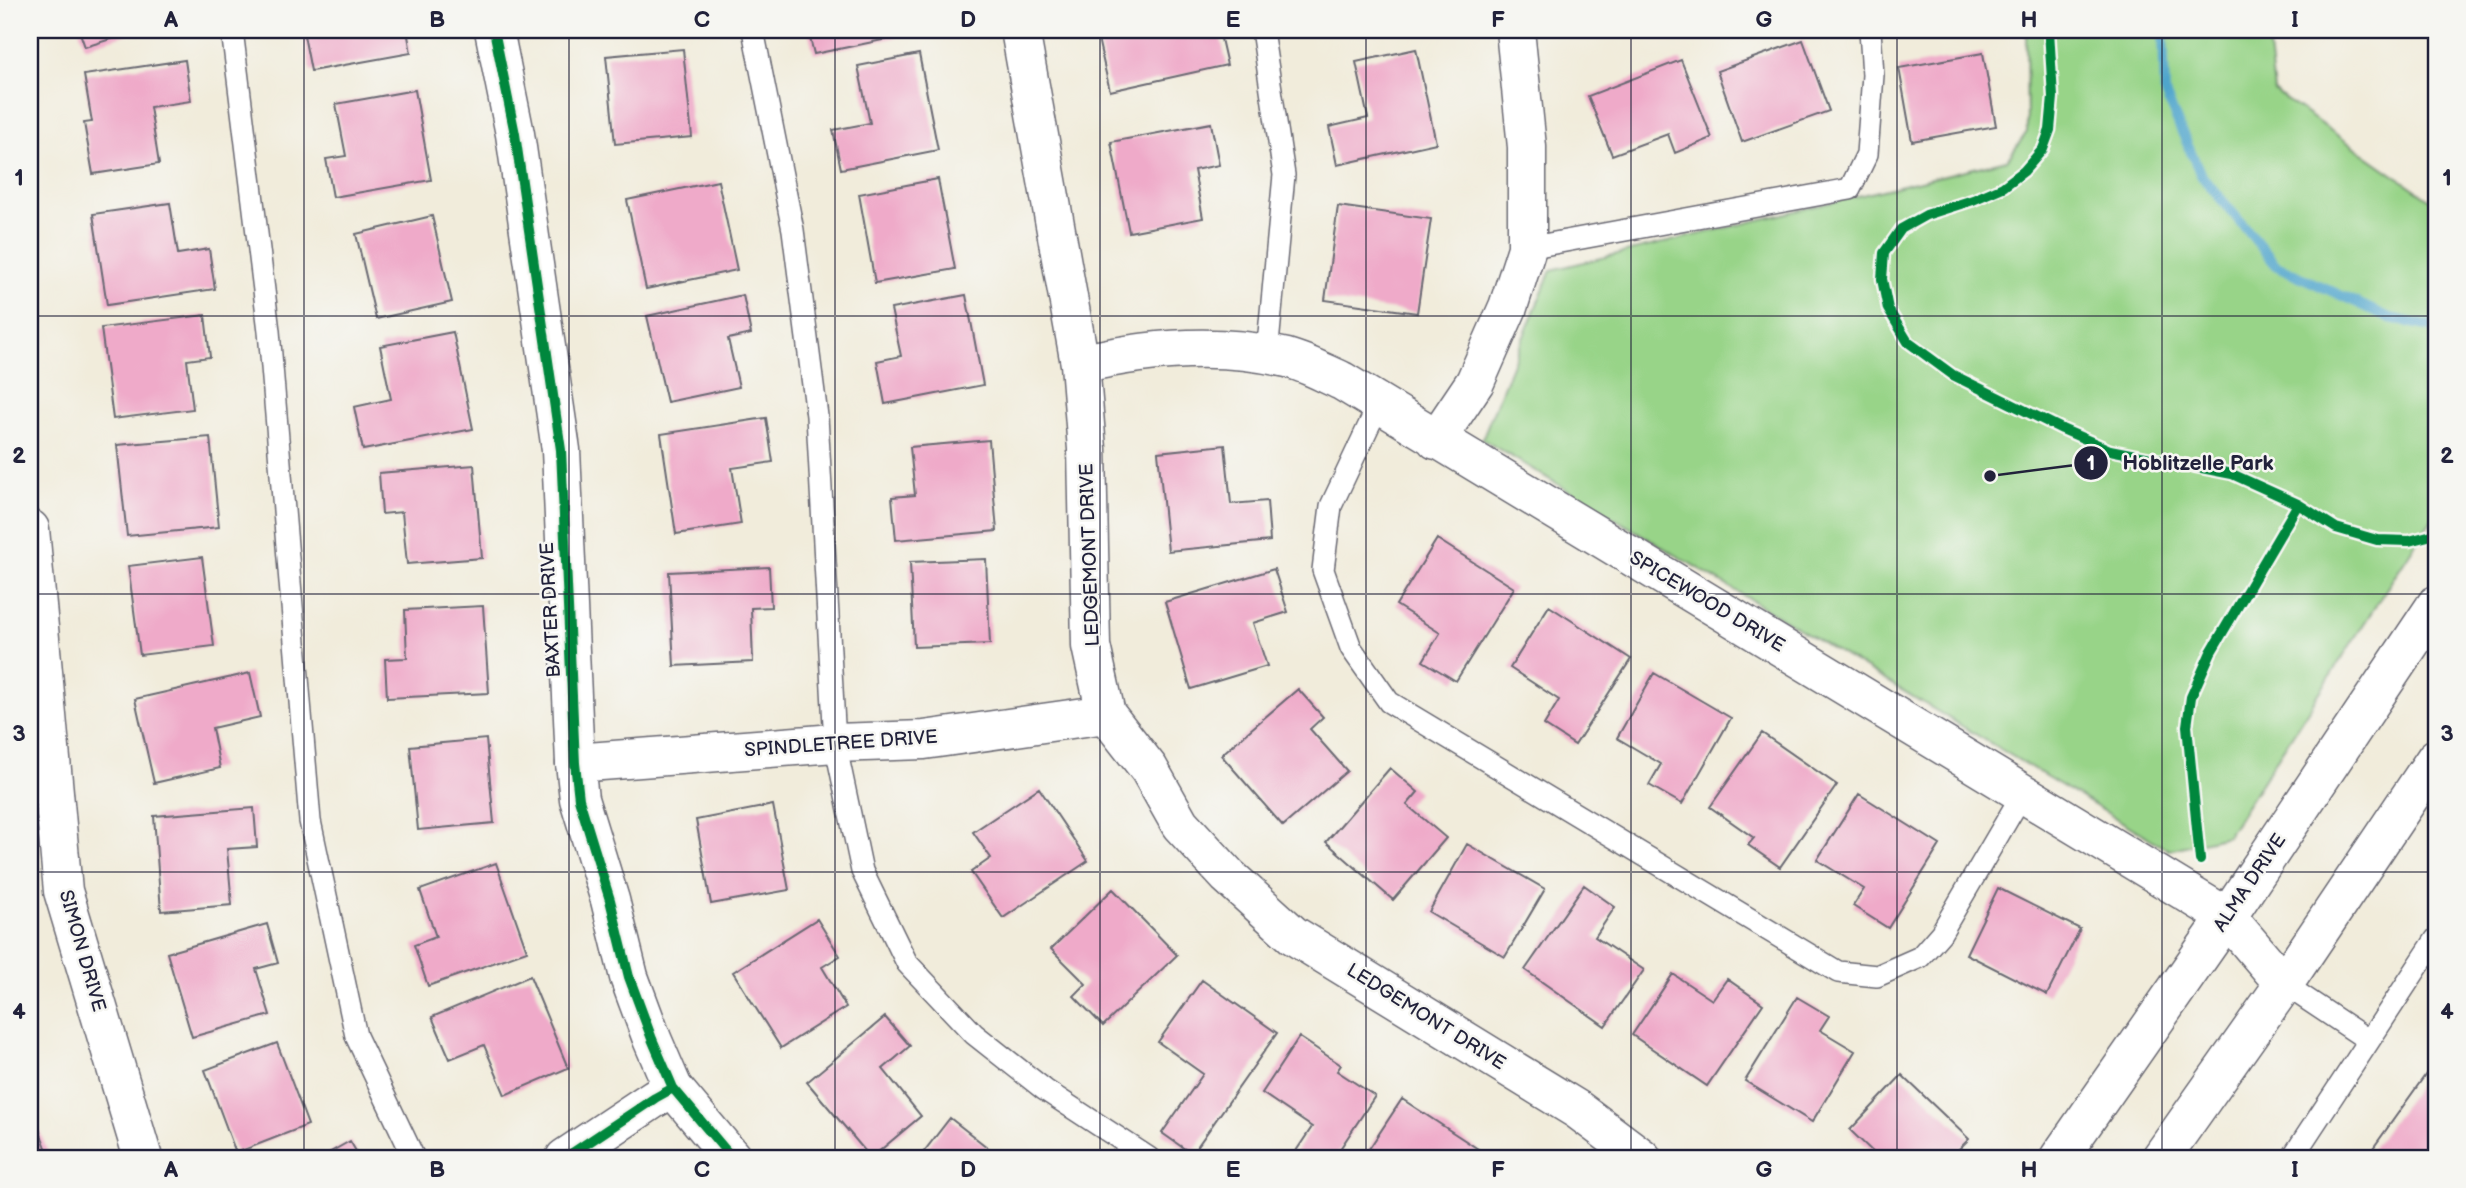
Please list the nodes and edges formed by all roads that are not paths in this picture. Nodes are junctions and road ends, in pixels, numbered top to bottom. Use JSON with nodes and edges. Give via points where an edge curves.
{"nodes":[{"id":1,"x":232,"y":30,"type":"edge"},
{"id":2,"x":494,"y":30,"type":"edge"},
{"id":3,"x":753,"y":30,"type":"edge"},
{"id":4,"x":1020,"y":30,"type":"edge"},
{"id":5,"x":1262,"y":30,"type":"edge"},
{"id":6,"x":1515,"y":30,"type":"edge"},
{"id":7,"x":1870,"y":30,"type":"edge"},
{"id":8,"x":1527,"y":248,"type":"junction"},
{"id":9,"x":1267,"y":355,"type":"junction"},
{"id":10,"x":1080,"y":364,"type":"junction"},
{"id":11,"x":1379,"y":404,"type":"junction"},
{"id":12,"x":1436,"y":440,"type":"junction"},
{"id":13,"x":30,"y":529,"type":"edge"},
{"id":14,"x":2436,"y":605,"type":"edge"},
{"id":15,"x":1106,"y":714,"type":"junction"},
{"id":16,"x":835,"y":743,"type":"junction"},
{"id":17,"x":2436,"y":758,"type":"edge"},
{"id":18,"x":575,"y":763,"type":"junction"},
{"id":19,"x":2023,"y":793,"type":"junction"},
{"id":20,"x":43,"y":811,"type":"edge"},
{"id":21,"x":2227,"y":917,"type":"junction"},
{"id":22,"x":2436,"y":939,"type":"edge"},
{"id":23,"x":2284,"y":984,"type":"junction"},
{"id":24,"x":2368,"y":1040,"type":"junction"},
{"id":25,"x":673,"y":1088,"type":"junction"},
{"id":26,"x":2293,"y":1157,"type":"edge"},
{"id":27,"x":142,"y":1158,"type":"edge"},
{"id":28,"x":414,"y":1158,"type":"edge"},
{"id":29,"x":565,"y":1158,"type":"edge"},
{"id":30,"x":732,"y":1158,"type":"edge"},
{"id":31,"x":1150,"y":1158,"type":"edge"},
{"id":32,"x":1642,"y":1158,"type":"edge"},
{"id":33,"x":2059,"y":1158,"type":"edge"},
{"id":34,"x":2161,"y":1158,"type":"edge"}],
"edges":[{"from":1,"to":28,"type":"lane","via":[[269,331],[310,821],[356,1036]]},
{"from":2,"to":18,"type":"street","name":"BAXTER DRIVE","via":[[515,134],[561,450]]},
{"from":3,"to":16,"type":"lane","via":[[793,230],[817,416]]},
{"from":4,"to":10,"type":"street","name":"LEDGEMONT DRIVE"},
{"from":5,"to":9,"type":"lane","via":[[1284,175]]},
{"from":6,"to":8,"type":"street","via":[[1527,147]]},
{"from":7,"to":8,"type":"lane","via":[[1873,75],[1867,154],[1850,189]]},
{"from":8,"to":12,"type":"street","via":[[1508,307],[1475,382]]},
{"from":9,"to":10,"type":"street","name":"SPICEWOOD DRIVE","via":[[1210,347],[1125,353]]},
{"from":9,"to":11,"type":"street","name":"SPICEWOOD DRIVE","via":[[1342,381]]},
{"from":10,"to":15,"type":"street","name":"LEDGEMONT DRIVE","via":[[1087,449],[1091,646]]},
{"from":11,"to":12,"type":"street","name":"SPICEWOOD DRIVE"},
{"from":11,"to":19,"type":"lane","via":[[1331,506],[1323,570],[1351,648],[1389,702],[1838,972],[1877,976],[1920,957],[1941,933]]},
{"from":12,"to":19,"type":"street","name":"SPICEWOOD DRIVE"},
{"from":13,"to":20,"type":"street","name":"SIMON DRIVE"},
{"from":14,"to":21,"type":"street","name":"ALMA DRIVE"},
{"from":15,"to":16,"type":"street","name":"SPINDLETREE DRIVE","via":[[924,740]]},
{"from":15,"to":32,"type":"street","name":"LEDGEMONT DRIVE","via":[[1149,769],[1180,824],[1293,935],[1578,1110]]},
{"from":16,"to":18,"type":"street","name":"SPINDLETREE DRIVE"},
{"from":16,"to":31,"type":"lane","via":[[862,871],[907,963],[974,1034],[1045,1090]]},
{"from":17,"to":23,"type":"street"},
{"from":18,"to":25,"type":"street","name":"BAXTER DRIVE","via":[[579,799],[629,977]]},
{"from":19,"to":21,"type":"street","name":"SPICEWOOD DRIVE"},
{"from":20,"to":27,"type":"street","name":"SIMON DRIVE"},
{"from":21,"to":23,"type":"street","name":"SPICEWOOD DRIVE"},
{"from":21,"to":33,"type":"street","name":"ALMA DRIVE"},
{"from":22,"to":24,"type":"lane"},
{"from":23,"to":24,"type":"lane"},
{"from":23,"to":34,"type":"street"},
{"from":24,"to":26,"type":"lane"},
{"from":25,"to":29,"type":"street"},
{"from":25,"to":30,"type":"street","name":"BAXTER DRIVE"}]}
